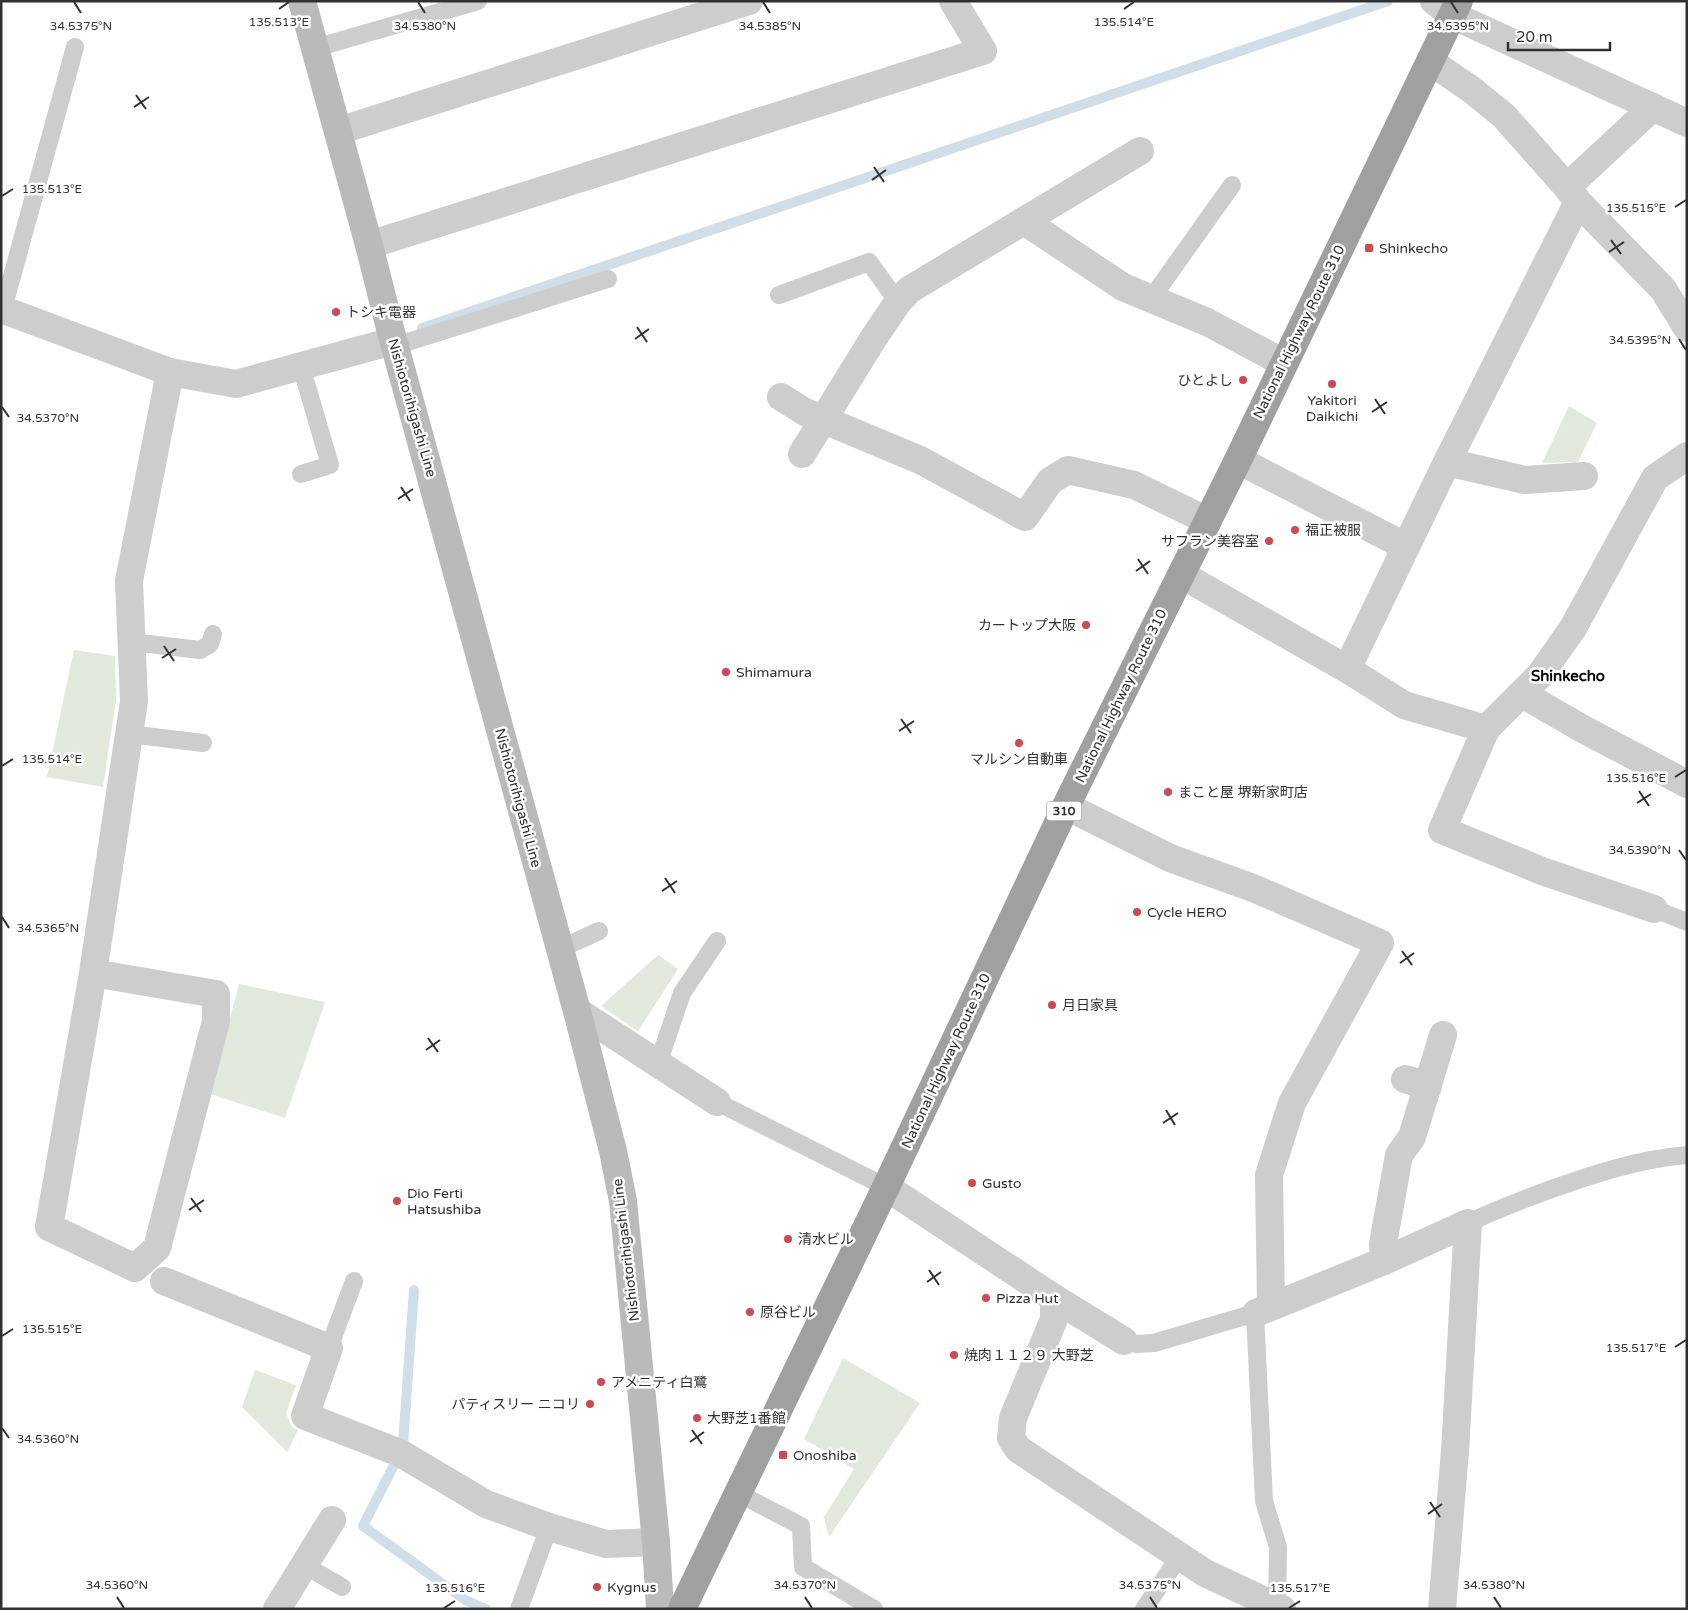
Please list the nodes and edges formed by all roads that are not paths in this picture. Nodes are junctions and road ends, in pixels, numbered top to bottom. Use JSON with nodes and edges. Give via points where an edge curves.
{"nodes":[{"id":1,"x":302,"y":1,"type":"edge"},
{"id":2,"x":478,"y":1,"type":"edge"},
{"id":3,"x":749,"y":1,"type":"edge"},
{"id":4,"x":954,"y":1,"type":"edge"},
{"id":5,"x":1448,"y":6,"type":"edge"},
{"id":6,"x":76,"y":48,"type":"dead end"},
{"id":7,"x":315,"y":48,"type":"junction"},
{"id":8,"x":1431,"y":62,"type":"junction"},
{"id":9,"x":1653,"y":107,"type":"junction"},
{"id":10,"x":1687,"y":123,"type":"edge"},
{"id":11,"x":338,"y":131,"type":"junction"},
{"id":12,"x":1140,"y":151,"type":"dead end"},
{"id":13,"x":1232,"y":185,"type":"dead end"},
{"id":14,"x":1572,"y":195,"type":"junction"},
{"id":15,"x":1024,"y":221,"type":"junction"},
{"id":16,"x":369,"y":244,"type":"junction"},
{"id":17,"x":608,"y":279,"type":"dead end"},
{"id":18,"x":779,"y":295,"type":"dead end"},
{"id":19,"x":1151,"y":299,"type":"junction"},
{"id":20,"x":898,"y":302,"type":"junction"},
{"id":21,"x":2,"y":309,"type":"edge"},
{"id":22,"x":1687,"y":328,"type":"edge"},
{"id":23,"x":394,"y":343,"type":"junction"},
{"id":24,"x":1284,"y":362,"type":"junction"},
{"id":25,"x":301,"y":366,"type":"junction"},
{"id":26,"x":170,"y":372,"type":"junction"},
{"id":27,"x":781,"y":397,"type":"dead end"},
{"id":28,"x":824,"y":419,"type":"junction"},
{"id":29,"x":802,"y":454,"type":"dead end"},
{"id":30,"x":1687,"y":456,"type":"edge"},
{"id":31,"x":1238,"y":460,"type":"junction"},
{"id":32,"x":1446,"y":462,"type":"junction"},
{"id":33,"x":301,"y":474,"type":"dead end"},
{"id":34,"x":1584,"y":476,"type":"dead end"},
{"id":35,"x":1208,"y":521,"type":"junction"},
{"id":36,"x":1406,"y":546,"type":"junction"},
{"id":37,"x":1182,"y":574,"type":"junction"},
{"id":38,"x":213,"y":634,"type":"dead end"},
{"id":39,"x":132,"y":642,"type":"junction"},
{"id":40,"x":1346,"y":669,"type":"junction"},
{"id":41,"x":1522,"y":694,"type":"junction"},
{"id":42,"x":1486,"y":729,"type":"junction"},
{"id":43,"x":129,"y":734,"type":"junction"},
{"id":44,"x":203,"y":743,"type":"dead end"},
{"id":45,"x":1687,"y":784,"type":"edge"},
{"id":46,"x":1066,"y":806,"type":"junction"},
{"id":47,"x":1654,"y":910,"type":"joint"},
{"id":48,"x":1687,"y":922,"type":"edge"},
{"id":49,"x":599,"y":931,"type":"dead end"},
{"id":50,"x":717,"y":941,"type":"dead end"},
{"id":51,"x":560,"y":949,"type":"junction"},
{"id":52,"x":93,"y":973,"type":"junction"},
{"id":53,"x":577,"y":1011,"type":"junction"},
{"id":54,"x":1443,"y":1035,"type":"dead end"},
{"id":55,"x":658,"y":1064,"type":"junction"},
{"id":56,"x":717,"y":1102,"type":"joint"},
{"id":57,"x":1687,"y":1155,"type":"edge"},
{"id":58,"x":886,"y":1187,"type":"junction"},
{"id":59,"x":1468,"y":1223,"type":"junction"},
{"id":60,"x":1384,"y":1261,"type":"junction"},
{"id":61,"x":164,"y":1281,"type":"dead end"},
{"id":62,"x":354,"y":1281,"type":"dead end"},
{"id":63,"x":1054,"y":1298,"type":"junction"},
{"id":64,"x":1263,"y":1309,"type":"junction"},
{"id":65,"x":1124,"y":1341,"type":"joint"},
{"id":66,"x":329,"y":1348,"type":"junction"},
{"id":67,"x":738,"y":1492,"type":"junction"},
{"id":68,"x":332,"y":1520,"type":"dead end"},
{"id":69,"x":549,"y":1527,"type":"junction"},
{"id":70,"x":656,"y":1542,"type":"junction"},
{"id":71,"x":1179,"y":1557,"type":"junction"},
{"id":72,"x":304,"y":1565,"type":"junction"},
{"id":73,"x":342,"y":1587,"type":"dead end"},
{"id":74,"x":1279,"y":1608,"type":"edge"},
{"id":75,"x":277,"y":1609,"type":"edge"},
{"id":76,"x":519,"y":1609,"type":"edge"},
{"id":77,"x":660,"y":1609,"type":"edge"},
{"id":78,"x":682,"y":1609,"type":"edge"},
{"id":79,"x":874,"y":1609,"type":"edge"},
{"id":80,"x":1144,"y":1609,"type":"edge"},
{"id":81,"x":1442,"y":1609,"type":"edge"}],
"edges":[{"from":1,"to":7,"type":"main road","name":"Nishiotorihigashi Line"},
{"from":2,"to":7,"type":"lane"},
{"from":3,"to":11,"type":"street"},
{"from":4,"to":16,"type":"street","via":[[983,51]]},
{"from":5,"to":8,"type":"highway","name":"National Highway Route 310","number":"310"},
{"from":5,"to":9,"type":"street"},
{"from":6,"to":21,"type":"lane"},
{"from":7,"to":11,"type":"main road","name":"Nishiotorihigashi Line"},
{"from":8,"to":14,"type":"street","via":[[1504,116]]},
{"from":8,"to":24,"type":"highway","name":"National Highway Route 310","number":"310"},
{"from":9,"to":10,"type":"street"},
{"from":9,"to":14,"type":"street"},
{"from":11,"to":16,"type":"main road","name":"Nishiotorihigashi Line"},
{"from":12,"to":15,"type":"street"},
{"from":13,"to":19,"type":"lane"},
{"from":14,"to":22,"type":"street","via":[[1663,289]]},
{"from":14,"to":32,"type":"street"},
{"from":15,"to":19,"type":"street","via":[[1123,287]]},
{"from":15,"to":20,"type":"street","via":[[909,290]]},
{"from":16,"to":23,"type":"main road","name":"Nishiotorihigashi Line"},
{"from":17,"to":23,"type":"lane"},
{"from":18,"to":20,"type":"lane","via":[[870,262]]},
{"from":19,"to":24,"type":"street","via":[[1207,322]]},
{"from":20,"to":28,"type":"street"},
{"from":21,"to":26,"type":"street"},
{"from":23,"to":25,"type":"street"},
{"from":23,"to":51,"type":"main road","name":"Nishiotorihigashi Line"},
{"from":24,"to":31,"type":"highway","name":"National Highway Route 310","number":"310"},
{"from":25,"to":26,"type":"street","via":[[236,384]]},
{"from":25,"to":33,"type":"lane","via":[[330,465]]},
{"from":26,"to":39,"type":"street","via":[[129,580]]},
{"from":27,"to":28,"type":"street","via":[[804,412]]},
{"from":28,"to":29,"type":"street"},
{"from":28,"to":35,"type":"street","via":[[920,460],[1025,517],[1050,481],[1068,470],[1134,485]]},
{"from":30,"to":41,"type":"street","via":[[1655,478],[1573,628],[1540,675]]},
{"from":31,"to":35,"type":"highway","name":"National Highway Route 310","number":"310"},
{"from":31,"to":36,"type":"street"},
{"from":32,"to":34,"type":"street","via":[[1525,480]]},
{"from":32,"to":36,"type":"street"},
{"from":35,"to":37,"type":"highway","name":"National Highway Route 310","number":"310"},
{"from":36,"to":40,"type":"street"},
{"from":37,"to":40,"type":"street"},
{"from":37,"to":46,"type":"highway","name":"National Highway Route 310","number":"310"},
{"from":38,"to":39,"type":"lane","via":[[210,644],[200,650]]},
{"from":39,"to":43,"type":"street","via":[[134,701]]},
{"from":40,"to":42,"type":"street","via":[[1404,705]]},
{"from":41,"to":42,"type":"street"},
{"from":41,"to":45,"type":"street"},
{"from":42,"to":47,"type":"street","via":[[1442,830],[1542,871]]},
{"from":43,"to":44,"type":"lane"},
{"from":43,"to":52,"type":"street"},
{"from":46,"to":58,"type":"highway","name":"National Highway Route 310","number":"310"},
{"from":46,"to":64,"type":"street","via":[[1170,858],[1252,888],[1380,942],[1292,1103],[1269,1175]]},
{"from":47,"to":48,"type":"lane"},
{"from":49,"to":51,"type":"lane"},
{"from":50,"to":55,"type":"lane","via":[[682,993]]},
{"from":51,"to":53,"type":"main road","name":"Nishiotorihigashi Line"},
{"from":52,"to":52,"type":"street","via":[[49,1227],[135,1268],[157,1248],[216,1021],[216,994]]},
{"from":53,"to":55,"type":"street"},
{"from":53,"to":70,"type":"main road","name":"Nishiotorihigashi Line","via":[[623,1201]]},
{"from":54,"to":60,"type":"street","via":[[1416,1083],[1412,1137],[1399,1155],[1383,1244]]},
{"from":55,"to":56,"type":"street"},
{"from":56,"to":58,"type":"lane"},
{"from":57,"to":59,"type":"lane","via":[[1657,1157],[1586,1177],[1494,1210]]},
{"from":58,"to":63,"type":"street"},
{"from":58,"to":67,"type":"highway","name":"National Highway Route 310","number":"310"},
{"from":59,"to":60,"type":"street"},
{"from":59,"to":81,"type":"street"},
{"from":60,"to":64,"type":"street"},
{"from":61,"to":66,"type":"street","via":[[196,1304]]},
{"from":62,"to":66,"type":"lane"},
{"from":63,"to":65,"type":"street"},
{"from":63,"to":71,"type":"street","via":[[1054,1319],[1013,1418],[1011,1438],[1018,1449]]},
{"from":64,"to":65,"type":"lane","via":[[1154,1343]]},
{"from":64,"to":74,"type":"lane","via":[[1264,1501],[1278,1547]]},
{"from":66,"to":69,"type":"street","via":[[304,1416],[400,1454],[486,1504]]},
{"from":67,"to":78,"type":"highway","name":"National Highway Route 310","number":"310"},
{"from":67,"to":79,"type":"lane","via":[[801,1526],[802,1566]]},
{"from":68,"to":72,"type":"street"},
{"from":69,"to":70,"type":"street","via":[[606,1544]]},
{"from":69,"to":76,"type":"lane"},
{"from":70,"to":77,"type":"main road","name":"Nishiotorihigashi Line"},
{"from":71,"to":74,"type":"street"},
{"from":71,"to":80,"type":"lane"},
{"from":72,"to":73,"type":"lane"},
{"from":72,"to":75,"type":"street"}]}
